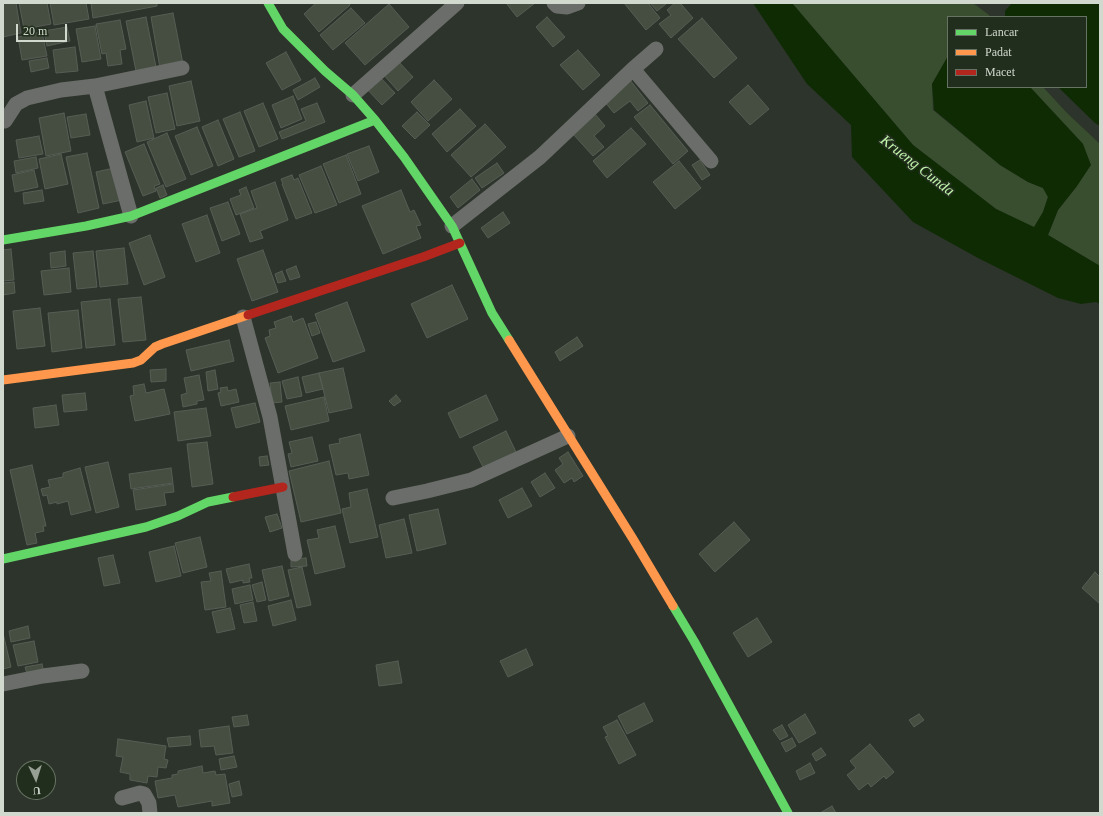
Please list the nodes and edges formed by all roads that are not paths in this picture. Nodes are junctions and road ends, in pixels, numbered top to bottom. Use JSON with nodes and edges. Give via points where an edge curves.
{"nodes":[{"id":1,"x":457,"y":3,"type":"edge"},
{"id":2,"x":554,"y":3,"type":"edge"},
{"id":3,"x":578,"y":3,"type":"edge"},
{"id":4,"x":274,"y":6,"type":"edge"},
{"id":5,"x":656,"y":49,"type":"dead end"},
{"id":6,"x":182,"y":68,"type":"dead end"},
{"id":7,"x":633,"y":69,"type":"junction"},
{"id":8,"x":95,"y":86,"type":"junction"},
{"id":9,"x":353,"y":95,"type":"junction"},
{"id":10,"x":375,"y":120,"type":"junction"},
{"id":11,"x":5,"y":121,"type":"dead end"},
{"id":12,"x":711,"y":161,"type":"dead end"},
{"id":13,"x":131,"y":216,"type":"junction"},
{"id":14,"x":452,"y":226,"type":"junction"},
{"id":15,"x":3,"y":240,"type":"edge"},
{"id":16,"x":460,"y":243,"type":"junction"},
{"id":17,"x":243,"y":317,"type":"junction"},
{"id":18,"x":3,"y":380,"type":"edge"},
{"id":19,"x":568,"y":436,"type":"junction"},
{"id":20,"x":283,"y":487,"type":"junction"},
{"id":21,"x":393,"y":498,"type":"dead end"},
{"id":22,"x":295,"y":554,"type":"dead end"},
{"id":23,"x":3,"y":559,"type":"edge"},
{"id":24,"x":82,"y":671,"type":"dead end"},
{"id":25,"x":3,"y":684,"type":"edge"},
{"id":26,"x":122,"y":798,"type":"dead end"},
{"id":27,"x":150,"y":813,"type":"edge"},
{"id":28,"x":788,"y":813,"type":"edge"}],
"edges":[{"from":1,"to":9,"type":"street"},
{"from":2,"to":3,"type":"street","via":[[567,7]]},
{"from":4,"to":9,"type":"street","via":[[291,37]]},
{"from":5,"to":7,"type":"street"},
{"from":6,"to":8,"type":"street"},
{"from":7,"to":12,"type":"street"},
{"from":7,"to":14,"type":"street","via":[[540,157]]},
{"from":8,"to":11,"type":"street","via":[[27,98],[16,104]]},
{"from":8,"to":13,"type":"street"},
{"from":9,"to":10,"type":"street"},
{"from":10,"to":13,"type":"street"},
{"from":10,"to":14,"type":"street","via":[[404,156]]},
{"from":13,"to":15,"type":"street"},
{"from":14,"to":16,"type":"street"},
{"from":16,"to":17,"type":"street"},
{"from":16,"to":19,"type":"street","via":[[492,313]]},
{"from":17,"to":18,"type":"street","via":[[162,344],[133,363]]},
{"from":17,"to":20,"type":"street","via":[[270,417]]},
{"from":19,"to":21,"type":"street","via":[[471,480]]},
{"from":19,"to":28,"type":"street","via":[[690,634]]},
{"from":20,"to":22,"type":"street"},
{"from":20,"to":23,"type":"street","via":[[208,502],[146,527]]},
{"from":24,"to":25,"type":"street"},
{"from":26,"to":27,"type":"street","via":[[144,794]]}]}
